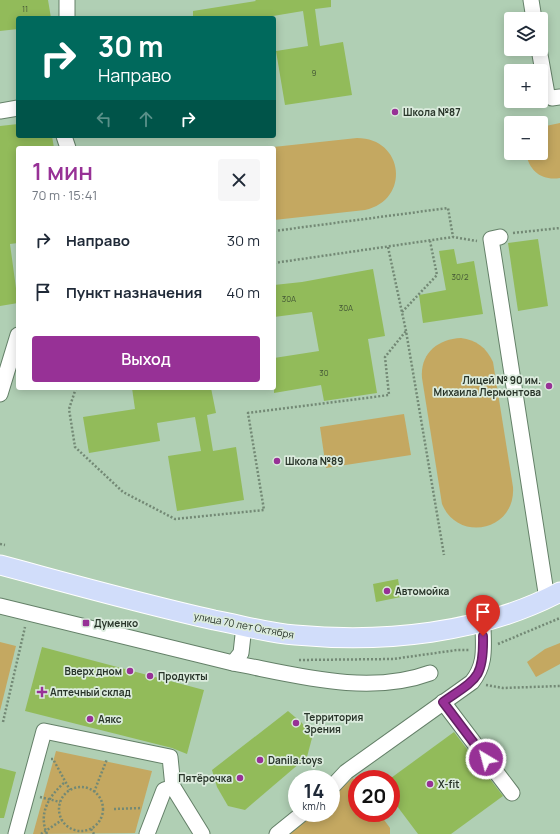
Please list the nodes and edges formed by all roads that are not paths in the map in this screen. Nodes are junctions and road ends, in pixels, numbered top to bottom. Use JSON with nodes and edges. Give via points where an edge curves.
{"nodes":[{"id":1,"x":66,"y":0,"type":"edge"},
{"id":2,"x":531,"y":0,"type":"edge"},
{"id":3,"x":533,"y":12,"type":"edge"},
{"id":4,"x":67,"y":16,"type":"edge"},
{"id":5,"x":540,"y":56,"type":"edge"},
{"id":6,"x":560,"y":97,"type":"edge"},
{"id":7,"x":16,"y":108,"type":"edge"},
{"id":8,"x":0,"y":111,"type":"edge"},
{"id":9,"x":496,"y":238,"type":"road end"},
{"id":10,"x":16,"y":339,"type":"edge"},
{"id":11,"x":4,"y":366,"type":"edge"},
{"id":12,"x":0,"y":394,"type":"edge"},
{"id":13,"x":0,"y":565,"type":"edge"},
{"id":14,"x":554,"y":595,"type":"edge"},
{"id":15,"x":0,"y":606,"type":"edge"},
{"id":16,"x":482,"y":623,"type":"junction"},
{"id":17,"x":244,"y":626,"type":"junction"},
{"id":18,"x":234,"y":663,"type":"junction"},
{"id":19,"x":430,"y":674,"type":"dead end"},
{"id":20,"x":443,"y":702,"type":"junction"},
{"id":21,"x":340,"y":778,"type":"edge"},
{"id":22,"x":174,"y":787,"type":"junction"},
{"id":23,"x":512,"y":793,"type":"dead end"},
{"id":24,"x":292,"y":822,"type":"edge"},
{"id":25,"x":16,"y":834,"type":"edge"},
{"id":26,"x":147,"y":834,"type":"edge"},
{"id":27,"x":202,"y":834,"type":"edge"},
{"id":28,"x":277,"y":834,"type":"edge"}],
"edges":[{"from":1,"to":4,"type":"street"},
{"from":2,"to":3,"type":"street"},
{"from":5,"to":6,"type":"street","via":[[547,94],[552,98]]},
{"from":7,"to":8,"type":"street"},
{"from":9,"to":14,"type":"street"},
{"from":10,"to":11,"type":"street"},
{"from":11,"to":12,"type":"street"},
{"from":13,"to":17,"type":"main road","name":"улица 70 лет Октября","via":[[187,614]]},
{"from":14,"to":16,"type":"main road","name":"улица 70 лет Октября"},
{"from":15,"to":18,"type":"street"},
{"from":16,"to":17,"type":"main road","name":"улица 70 лет Октября","via":[[417,634],[357,638],[294,635]]},
{"from":16,"to":20,"type":"street","via":[[483,662],[479,672],[472,682]]},
{"from":17,"to":18,"type":"street","via":[[241,653]]},
{"from":18,"to":19,"type":"street","via":[[327,680],[368,683],[411,681]]},
{"from":20,"to":21,"type":"street"},
{"from":20,"to":23,"type":"street"},
{"from":22,"to":25,"type":"street","via":[[170,757],[44,731]]},
{"from":22,"to":26,"type":"street","via":[[164,790]]},
{"from":22,"to":27,"type":"street"},
{"from":24,"to":28,"type":"street"}]}
